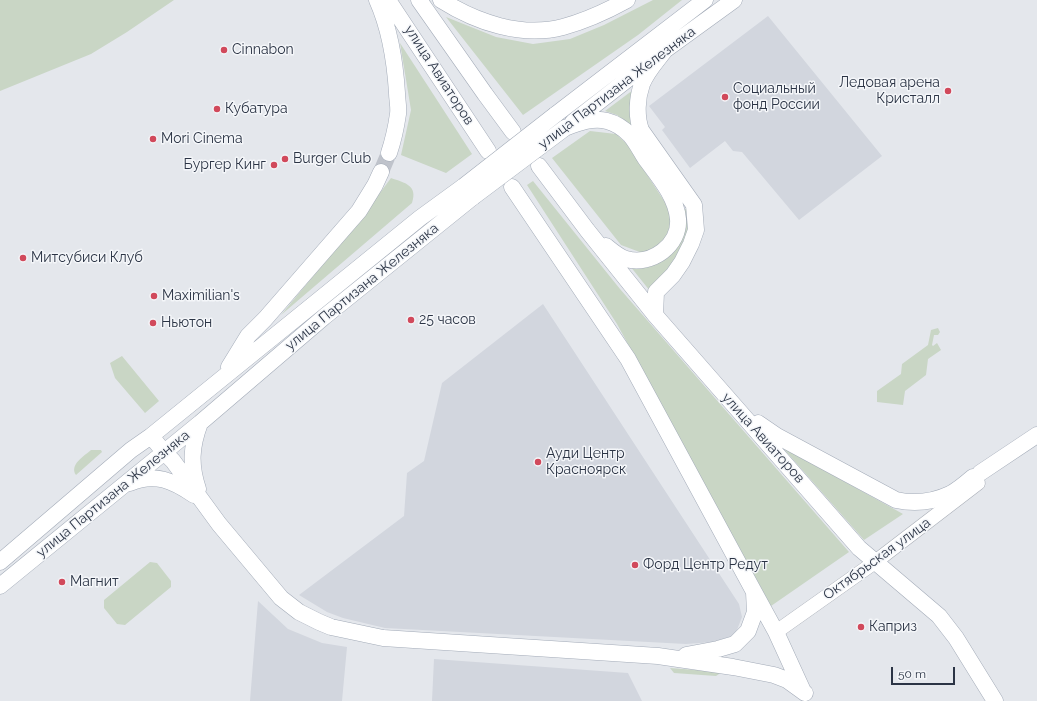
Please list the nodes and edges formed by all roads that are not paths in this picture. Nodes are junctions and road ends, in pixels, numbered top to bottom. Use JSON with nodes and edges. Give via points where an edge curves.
{"nodes":[{"id":1,"x":377,"y":0,"type":"edge"},
{"id":2,"x":388,"y":0,"type":"edge"},
{"id":3,"x":419,"y":0,"type":"edge"},
{"id":4,"x":441,"y":0,"type":"edge"},
{"id":5,"x":627,"y":0,"type":"edge"},
{"id":6,"x":705,"y":0,"type":"edge"},
{"id":7,"x":734,"y":0,"type":"edge"},
{"id":8,"x":665,"y":50,"type":"junction"},
{"id":9,"x":565,"y":128,"type":"junction"},
{"id":10,"x":513,"y":132,"type":"dead end"},
{"id":11,"x":488,"y":151,"type":"dead end"},
{"id":12,"x":389,"y":153,"type":"tunnel mouth"},
{"id":13,"x":539,"y":166,"type":"dead end"},
{"id":14,"x":381,"y":172,"type":"tunnel mouth"},
{"id":15,"x":512,"y":187,"type":"dead end"},
{"id":16,"x":468,"y":191,"type":"junction"},
{"id":17,"x":587,"y":230,"type":"junction"},
{"id":18,"x":655,"y":315,"type":"junction"},
{"id":19,"x":224,"y":375,"type":"junction"},
{"id":20,"x":738,"y":410,"type":"junction"},
{"id":21,"x":200,"y":423,"type":"junction"},
{"id":22,"x":151,"y":436,"type":"junction"},
{"id":23,"x":1037,"y":436,"type":"edge"},
{"id":24,"x":164,"y":452,"type":"junction"},
{"id":25,"x":979,"y":478,"type":"junction"},
{"id":26,"x":120,"y":487,"type":"junction"},
{"id":27,"x":200,"y":499,"type":"junction"},
{"id":28,"x":0,"y":562,"type":"edge"},
{"id":29,"x":875,"y":562,"type":"junction"},
{"id":30,"x":0,"y":586,"type":"edge"},
{"id":31,"x":753,"y":590,"type":"junction"},
{"id":32,"x":776,"y":632,"type":"junction"},
{"id":33,"x":672,"y":657,"type":"junction"},
{"id":34,"x":806,"y":697,"type":"edge"},
{"id":35,"x":995,"y":701,"type":"edge"}],
"edges":[{"from":1,"to":12,"type":"main road","via":[[391,41],[396,79],[398,113]]},
{"from":2,"to":11,"type":"main road","name":"улица Авиаторов"},
{"from":3,"to":10,"type":"main road","name":"улица Авиаторов"},
{"from":4,"to":5,"type":"main road","via":[[460,11],[503,28],[531,31],[562,28],[601,14]]},
{"from":6,"to":16,"type":"main road","name":"улица Партизана Железняка","bridge":true,"via":[[555,115]]},
{"from":7,"to":8,"type":"main road","name":"улица Партизана Железняка"},
{"from":8,"to":9,"type":"main road","name":"улица Партизана Железняка"},
{"from":8,"to":18,"type":"main road","via":[[642,84],[638,122],[694,205],[696,230],[682,262],[656,292]]},
{"from":9,"to":16,"type":"main road","name":"улица Партизана Железняка","bridge":true},
{"from":9,"to":17,"type":"main road","via":[[595,119],[607,121],[623,129],[631,136],[665,186],[676,208],[678,231],[674,241],[657,255],[638,260],[619,256]]},
{"from":13,"to":17,"type":"main road","name":"улица Авиаторов"},
{"from":14,"to":19,"type":"main road","via":[[359,211],[266,319],[248,336]]},
{"from":15,"to":31,"type":"main road","via":[[628,359]]},
{"from":16,"to":19,"type":"main road","name":"улица Партизана Железняка","via":[[420,218]]},
{"from":16,"to":21,"type":"main road","name":"улица Партизана Железняка"},
{"from":17,"to":18,"type":"main road","name":"улица Авиаторов"},
{"from":18,"to":20,"type":"main road","name":"улица Авиаторов"},
{"from":19,"to":22,"type":"main road","name":"улица Партизана Железняка"},
{"from":20,"to":25,"type":"main road","via":[[777,436],[896,500],[915,503],[931,500],[951,494]]},
{"from":20,"to":29,"type":"main road","name":"улица Авиаторов","via":[[859,548]]},
{"from":21,"to":24,"type":"main road","name":"улица Партизана Железняка"},
{"from":21,"to":27,"type":"main road","via":[[192,456],[193,474]]},
{"from":22,"to":24,"type":"main road"},
{"from":22,"to":28,"type":"main road","name":"улица Партизана Железняка","via":[[131,450]]},
{"from":23,"to":25,"type":"main road"},
{"from":24,"to":26,"type":"main road","name":"улица Партизана Железняка"},
{"from":24,"to":27,"type":"main road"},
{"from":25,"to":29,"type":"street","name":"Октябрьская улица"},
{"from":26,"to":27,"type":"main road","via":[[139,479],[153,477],[175,483]]},
{"from":26,"to":30,"type":"main road","name":"улица Партизана Железняка"},
{"from":27,"to":33,"type":"main road","via":[[281,598],[299,612],[331,627],[383,638]]},
{"from":29,"to":32,"type":"street","name":"Октябрьская улица"},
{"from":29,"to":35,"type":"main road","name":"улица Авиаторов","via":[[939,616],[956,638]]},
{"from":31,"to":32,"type":"main road"},
{"from":31,"to":33,"type":"main road","via":[[755,612],[748,631],[735,644]]},
{"from":32,"to":34,"type":"main road"},
{"from":33,"to":34,"type":"main road","via":[[774,675],[787,680]]}]}
